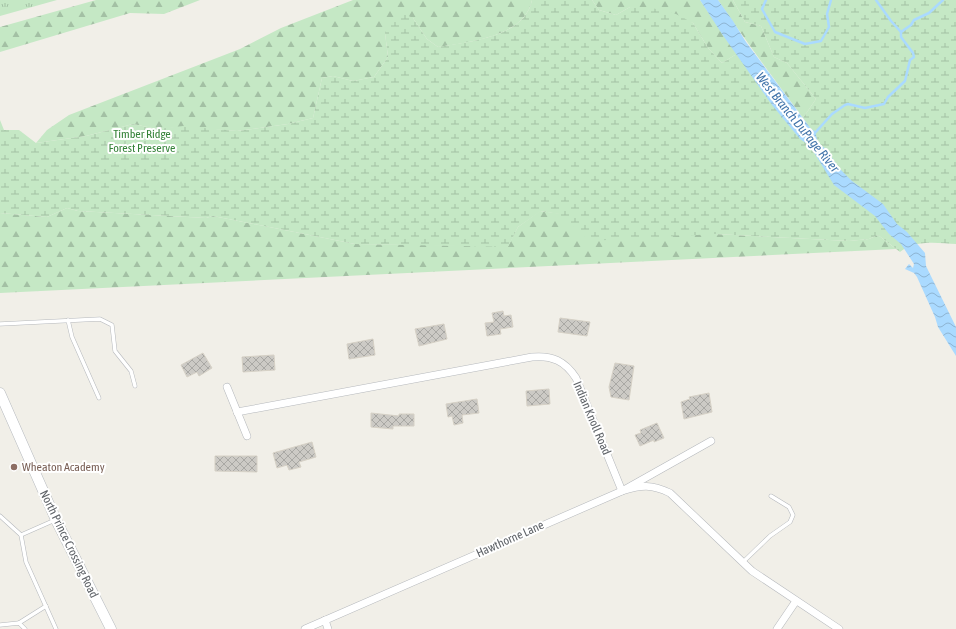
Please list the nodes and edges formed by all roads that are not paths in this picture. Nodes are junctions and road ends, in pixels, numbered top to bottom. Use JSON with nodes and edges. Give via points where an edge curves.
{"nodes":[{"id":1,"x":68,"y":320,"type":"junction"},
{"id":2,"x":0,"y":324,"type":"edge"},
{"id":3,"x":135,"y":386,"type":"dead end"},
{"id":4,"x":227,"y":387,"type":"dead end"},
{"id":5,"x":0,"y":393,"type":"edge"},
{"id":6,"x":99,"y":398,"type":"dead end"},
{"id":7,"x":237,"y":412,"type":"junction"},
{"id":8,"x":247,"y":436,"type":"dead end"},
{"id":9,"x":711,"y":442,"type":"dead end"},
{"id":10,"x":622,"y":491,"type":"junction"},
{"id":11,"x":772,"y":496,"type":"dead end"},
{"id":12,"x":0,"y":516,"type":"edge"},
{"id":13,"x":56,"y":520,"type":"junction"},
{"id":14,"x":21,"y":535,"type":"junction"},
{"id":15,"x":743,"y":562,"type":"junction"},
{"id":16,"x":796,"y":601,"type":"junction"},
{"id":17,"x":46,"y":606,"type":"junction"},
{"id":18,"x":325,"y":620,"type":"junction"},
{"id":19,"x":19,"y":623,"type":"junction"},
{"id":20,"x":0,"y":625,"type":"edge"},
{"id":21,"x":25,"y":629,"type":"edge"},
{"id":22,"x":56,"y":629,"type":"edge"},
{"id":23,"x":111,"y":629,"type":"edge"},
{"id":24,"x":305,"y":629,"type":"edge"},
{"id":25,"x":328,"y":629,"type":"edge"},
{"id":26,"x":777,"y":629,"type":"edge"},
{"id":27,"x":839,"y":629,"type":"edge"}],
"edges":[{"from":1,"to":2,"type":"lane"},
{"from":1,"to":3,"type":"lane","via":[[100,319],[112,325],[115,351],[131,371]]},
{"from":1,"to":6,"type":"lane","via":[[72,337]]},
{"from":4,"to":7,"type":"street"},
{"from":5,"to":13,"type":"street","name":"North Prince Crossing Road"},
{"from":7,"to":8,"type":"street"},
{"from":7,"to":10,"type":"street","name":"Indian Knoll Road","via":[[532,357],[555,358],[576,378]]},
{"from":9,"to":10,"type":"street","name":"Hawthorne Lane"},
{"from":10,"to":15,"type":"street","via":[[641,485],[656,487],[670,494]]},
{"from":10,"to":18,"type":"street","name":"Hawthorne Lane"},
{"from":11,"to":15,"type":"lane","via":[[789,507],[793,515],[790,522],[770,536]]},
{"from":12,"to":14,"type":"lane"},
{"from":13,"to":14,"type":"lane"},
{"from":13,"to":23,"type":"street","name":"North Prince Crossing Road"},
{"from":14,"to":17,"type":"lane","via":[[26,562]]},
{"from":15,"to":16,"type":"street"},
{"from":16,"to":26,"type":"street"},
{"from":16,"to":27,"type":"street"},
{"from":17,"to":19,"type":"lane"},
{"from":17,"to":22,"type":"lane"},
{"from":18,"to":24,"type":"street","name":"Hawthorne Lane"},
{"from":18,"to":25,"type":"street"},
{"from":19,"to":20,"type":"lane"},
{"from":19,"to":21,"type":"lane"}]}
